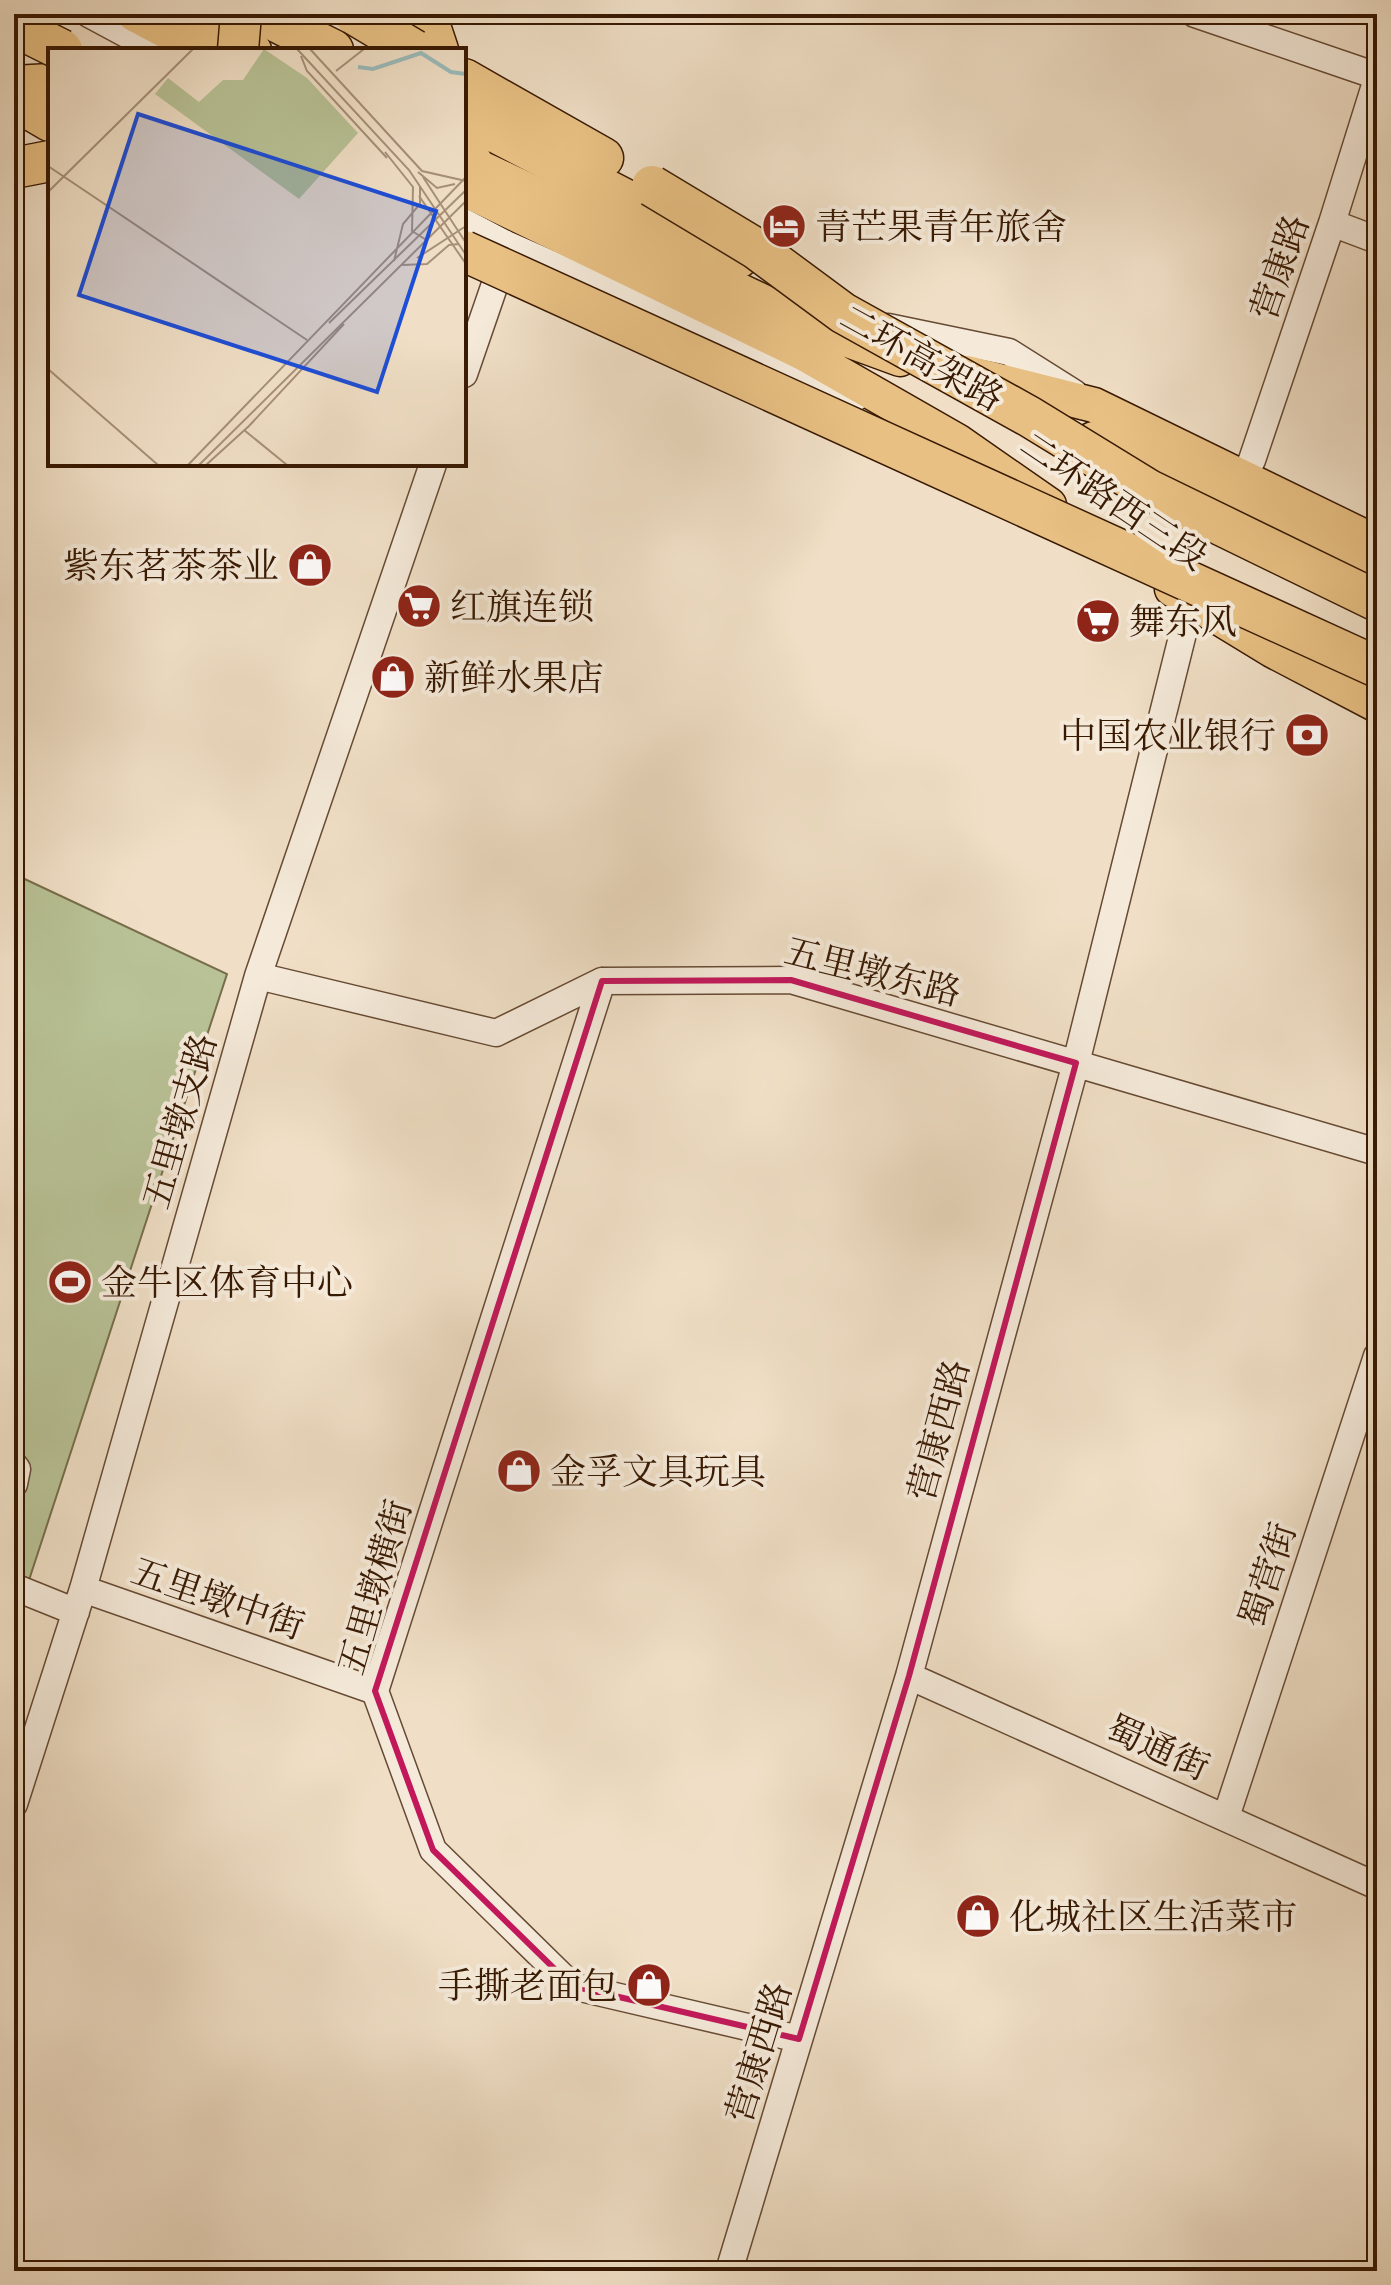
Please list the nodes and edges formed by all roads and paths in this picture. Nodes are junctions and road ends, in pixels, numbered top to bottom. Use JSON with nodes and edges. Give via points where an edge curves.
{"nodes":[{"id":1,"x":32,"y":14,"type":"edge"},
{"id":2,"x":89,"y":14,"type":"edge"},
{"id":3,"x":134,"y":14,"type":"edge"},
{"id":4,"x":183,"y":14,"type":"edge"},
{"id":5,"x":241,"y":14,"type":"edge"},
{"id":6,"x":261,"y":14,"type":"edge"},
{"id":7,"x":356,"y":14,"type":"edge"},
{"id":8,"x":398,"y":14,"type":"edge"},
{"id":9,"x":426,"y":14,"type":"edge"},
{"id":10,"x":1195,"y":14,"type":"edge"},
{"id":11,"x":14,"y":26,"type":"edge"},
{"id":12,"x":14,"y":41,"type":"edge"},
{"id":13,"x":58,"y":48,"type":"edge"},
{"id":14,"x":152,"y":48,"type":"edge"},
{"id":15,"x":198,"y":48,"type":"edge"},
{"id":16,"x":238,"y":48,"type":"edge"},
{"id":17,"x":250,"y":48,"type":"edge"},
{"id":18,"x":329,"y":48,"type":"edge"},
{"id":19,"x":378,"y":48,"type":"edge"},
{"id":20,"x":409,"y":48,"type":"edge"},
{"id":21,"x":437,"y":48,"type":"edge"},
{"id":22,"x":1377,"y":77,"type":"edge"},
{"id":23,"x":466,"y":80,"type":"edge"},
{"id":24,"x":48,"y":84,"type":"edge"},
{"id":25,"x":14,"y":86,"type":"edge"},
{"id":26,"x":466,"y":88,"type":"edge"},
{"id":27,"x":14,"y":100,"type":"edge"},
{"id":28,"x":466,"y":117,"type":"edge"},
{"id":29,"x":48,"y":120,"type":"edge"},
{"id":30,"x":14,"y":133,"type":"edge"},
{"id":31,"x":48,"y":143,"type":"edge"},
{"id":32,"x":48,"y":161,"type":"edge"},
{"id":33,"x":466,"y":166,"type":"edge"},
{"id":34,"x":14,"y":168,"type":"edge"},
{"id":35,"x":48,"y":178,"type":"edge"},
{"id":36,"x":466,"y":223,"type":"edge"},
{"id":37,"x":1332,"y":223,"type":"junction"},
{"id":38,"x":1377,"y":240,"type":"edge"},
{"id":39,"x":508,"y":245,"type":"junction"},
{"id":40,"x":466,"y":252,"type":"edge"},
{"id":41,"x":826,"y":333,"type":"junction"},
{"id":42,"x":466,"y":368,"type":"edge"},
{"id":43,"x":1094,"y":405,"type":"junction"},
{"id":44,"x":1030,"y":417,"type":"junction"},
{"id":45,"x":957,"y":441,"type":"junction"},
{"id":46,"x":432,"y":466,"type":"edge"},
{"id":47,"x":1244,"y":476,"type":"junction"},
{"id":48,"x":1377,"y":543,"type":"edge"},
{"id":49,"x":1377,"y":572,"type":"edge"},
{"id":50,"x":1191,"y":601,"type":"junction"},
{"id":51,"x":1377,"y":601,"type":"edge"},
{"id":52,"x":1377,"y":667,"type":"edge"},
{"id":53,"x":1377,"y":705,"type":"edge"},
{"id":54,"x":258,"y":976,"type":"junction"},
{"id":55,"x":602,"y":981,"type":"junction"},
{"id":56,"x":1076,"y":1063,"type":"junction"},
{"id":57,"x":1377,"y":1152,"type":"edge"},
{"id":58,"x":1377,"y":1356,"type":"edge"},
{"id":59,"x":14,"y":1465,"type":"edge"},
{"id":60,"x":14,"y":1484,"type":"edge"},
{"id":61,"x":14,"y":1587,"type":"edge"},
{"id":62,"x":79,"y":1600,"type":"junction"},
{"id":63,"x":909,"y":1676,"type":"junction"},
{"id":64,"x":375,"y":1691,"type":"junction"},
{"id":65,"x":14,"y":1804,"type":"edge"},
{"id":66,"x":1226,"y":1817,"type":"junction"},
{"id":67,"x":1377,"y":1886,"type":"edge"},
{"id":68,"x":799,"y":2039,"type":"junction"},
{"id":69,"x":729,"y":2271,"type":"edge"}],
"edges":[{"from":1,"to":12,"type":"main road"},
{"from":2,"to":14,"type":"street"},
{"from":3,"to":15,"type":"main road"},
{"from":4,"to":17,"type":"main road"},
{"from":5,"to":16,"type":"highway","bridge":true},
{"from":6,"to":18,"type":"highway"},
{"from":7,"to":20,"type":"highway","bridge":true},
{"from":8,"to":19,"type":"highway"},
{"from":9,"to":21,"type":"highway"},
{"from":10,"to":22,"type":"street"},
{"from":11,"to":13,"type":"highway","bridge":true},
{"from":22,"to":37,"type":"street","name":"营康路"},
{"from":23,"to":41,"type":"highway","bridge":true,"via":[[755,248]]},
{"from":24,"to":25,"type":"highway"},
{"from":26,"to":43,"type":"street","via":[[883,326],[1009,352]]},
{"from":27,"to":29,"type":"highway"},
{"from":28,"to":41,"type":"highway","name":"二环高架路","bridge":true,"via":[[598,184]]},
{"from":30,"to":31,"type":"highway"},
{"from":32,"to":34,"type":"highway"},
{"from":33,"to":41,"type":"main road","name":"二环路西三段"},
{"from":34,"to":35,"type":"street"},
{"from":36,"to":39,"type":"street"},
{"from":37,"to":38,"type":"street"},
{"from":37,"to":47,"type":"street","name":"营康路"},
{"from":39,"to":42,"type":"street"},
{"from":39,"to":45,"type":"street"},
{"from":40,"to":52,"type":"highway","bridge":true},
{"from":41,"to":43,"type":"main road","name":"二环路西三段","via":[[896,358]]},
{"from":41,"to":44,"type":"highway","name":"二环高架路","bridge":true},
{"from":41,"to":45,"type":"main road","name":"二环路西三段"},
{"from":43,"to":47,"type":"main road","name":"二环路西三段"},
{"from":44,"to":49,"type":"highway","bridge":true,"via":[[1124,454]]},
{"from":44,"to":51,"type":"highway","name":"二环高架路","bridge":true,"via":[[1149,490]]},
{"from":45,"to":50,"type":"main road","name":"二环路西三段"},
{"from":46,"to":54,"type":"street","name":"五里墩支路"},
{"from":47,"to":48,"type":"main road","name":"二环路西三段"},
{"from":50,"to":53,"type":"main road","name":"二环路西三段"},
{"from":50,"to":56,"type":"street","name":"营康西路"},
{"from":54,"to":55,"type":"street","name":"五里墩东路","via":[[496,1033]]},
{"from":54,"to":62,"type":"street","name":"五里墩支路"},
{"from":55,"to":56,"type":"street","name":"五里墩东路","via":[[791,980]]},
{"from":55,"to":64,"type":"street","name":"五里墩横街"},
{"from":56,"to":57,"type":"street","name":"五里墩东路"},
{"from":56,"to":63,"type":"street","name":"营康西路"},
{"from":58,"to":66,"type":"street","name":"蜀营街"},
{"from":59,"to":60,"type":"street"},
{"from":61,"to":62,"type":"street","name":"五里墩中街"},
{"from":62,"to":64,"type":"street","name":"五里墩中街"},
{"from":62,"to":65,"type":"street","name":"五里墩支路"},
{"from":63,"to":66,"type":"street","name":"蜀通街"},
{"from":63,"to":68,"type":"street","name":"营康西路"},
{"from":64,"to":68,"type":"street","name":"五里墩横街","via":[[433,1850],[572,1986]]},
{"from":66,"to":67,"type":"street","name":"蜀通街"},
{"from":68,"to":69,"type":"street","name":"营康西路"}]}
